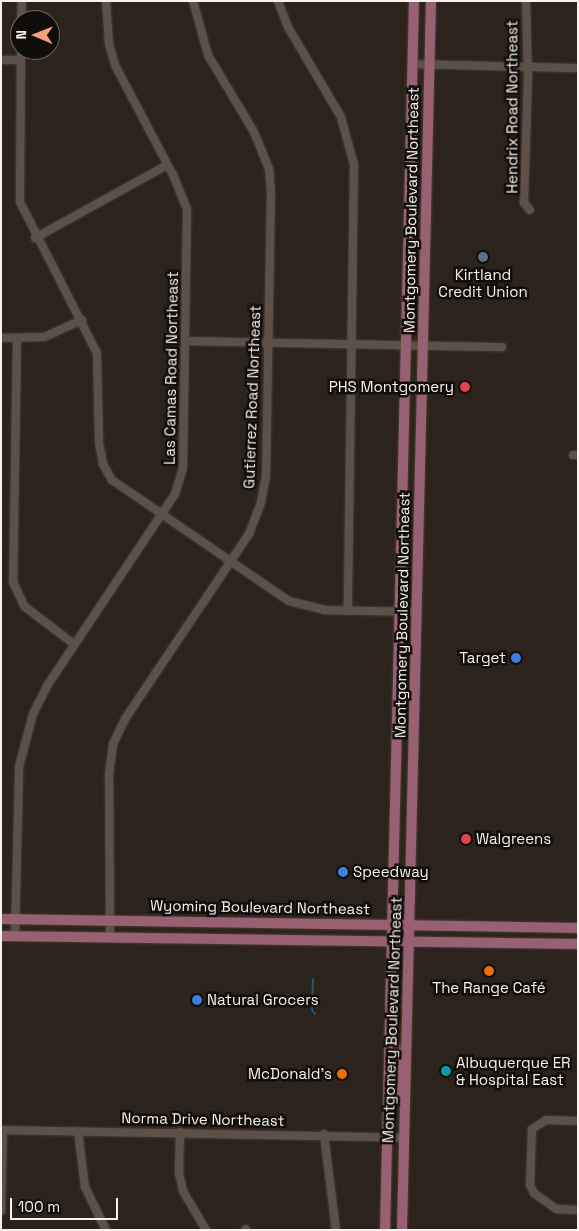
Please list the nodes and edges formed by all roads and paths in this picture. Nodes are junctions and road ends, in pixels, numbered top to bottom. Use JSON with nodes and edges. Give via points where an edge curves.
{"nodes":[{"id":1,"x":106,"y":1,"type":"edge"},
{"id":2,"x":193,"y":1,"type":"edge"},
{"id":3,"x":278,"y":1,"type":"edge"},
{"id":4,"x":414,"y":1,"type":"edge"},
{"id":5,"x":431,"y":1,"type":"edge"},
{"id":6,"x":526,"y":1,"type":"edge"},
{"id":7,"x":20,"y":60,"type":"edge"},
{"id":8,"x":412,"y":64,"type":"junction"},
{"id":9,"x":430,"y":64,"type":"junction"},
{"id":10,"x":526,"y":67,"type":"junction"},
{"id":11,"x":578,"y":68,"type":"edge"},
{"id":12,"x":167,"y":166,"type":"junction"},
{"id":13,"x":530,"y":210,"type":"dead end"},
{"id":14,"x":36,"y":238,"type":"junction"},
{"id":15,"x":82,"y":320,"type":"junction"},
{"id":16,"x":1,"y":338,"type":"edge"},
{"id":17,"x":17,"y":339,"type":"junction"},
{"id":18,"x":186,"y":341,"type":"junction"},
{"id":19,"x":269,"y":342,"type":"junction"},
{"id":20,"x":353,"y":344,"type":"junction"},
{"id":21,"x":406,"y":346,"type":"junction"},
{"id":22,"x":423,"y":346,"type":"junction"},
{"id":23,"x":502,"y":347,"type":"dead end"},
{"id":24,"x":161,"y":515,"type":"junction"},
{"id":25,"x":230,"y":563,"type":"junction"},
{"id":26,"x":348,"y":611,"type":"junction"},
{"id":27,"x":400,"y":612,"type":"junction"},
{"id":28,"x":417,"y":612,"type":"junction"},
{"id":29,"x":75,"y":645,"type":"junction"},
{"id":30,"x":1,"y":919,"type":"edge"},
{"id":31,"x":15,"y":919,"type":"junction"},
{"id":32,"x":107,"y":919,"type":"junction"},
{"id":33,"x":391,"y":924,"type":"junction"},
{"id":34,"x":410,"y":924,"type":"junction"},
{"id":35,"x":578,"y":928,"type":"edge"},
{"id":36,"x":1,"y":936,"type":"edge"},
{"id":37,"x":15,"y":936,"type":"junction"},
{"id":38,"x":110,"y":938,"type":"junction"},
{"id":39,"x":391,"y":943,"type":"junction"},
{"id":40,"x":410,"y":943,"type":"junction"},
{"id":41,"x":578,"y":944,"type":"edge"},
{"id":42,"x":389,"y":1032,"type":"junction"},
{"id":43,"x":405,"y":1111,"type":"junction"},
{"id":44,"x":578,"y":1121,"type":"edge"},
{"id":45,"x":78,"y":1131,"type":"junction"},
{"id":46,"x":180,"y":1132,"type":"junction"},
{"id":47,"x":324,"y":1134,"type":"junction"},
{"id":48,"x":387,"y":1136,"type":"junction"},
{"id":49,"x":404,"y":1138,"type":"junction"},
{"id":50,"x":578,"y":1210,"type":"edge"},
{"id":51,"x":1,"y":1211,"type":"edge"},
{"id":52,"x":106,"y":1230,"type":"edge"},
{"id":53,"x":206,"y":1230,"type":"edge"},
{"id":54,"x":336,"y":1230,"type":"edge"},
{"id":55,"x":385,"y":1230,"type":"edge"},
{"id":56,"x":402,"y":1230,"type":"edge"}],
"edges":[{"from":1,"to":12,"type":"street","name":"Las Camas Road Northeast","via":[[108,36],[115,65]]},
{"from":2,"to":19,"type":"street","name":"Gutierrez Road Northeast","via":[[208,55],[254,132],[269,169]]},
{"from":3,"to":20,"type":"street","via":[[288,27],[334,103],[352,148],[356,185]]},
{"from":4,"to":8,"type":"main road","name":"Montgomery Boulevard Northeast"},
{"from":5,"to":9,"type":"main road","name":"Montgomery Boulevard Northeast"},
{"from":6,"to":10,"type":"street","name":"Hendrix Road Northeast"},
{"from":7,"to":14,"type":"street","via":[[20,202]]},
{"from":8,"to":9,"type":"street"},
{"from":8,"to":21,"type":"main road","name":"Montgomery Boulevard Northeast"},
{"from":9,"to":10,"type":"street"},
{"from":9,"to":22,"type":"main road","name":"Montgomery Boulevard Northeast"},
{"from":10,"to":11,"type":"street"},
{"from":10,"to":13,"type":"street","name":"Hendrix Road Northeast","via":[[524,203]]},
{"from":12,"to":14,"type":"street"},
{"from":12,"to":18,"type":"street","name":"Las Camas Road Northeast","via":[[187,209]]},
{"from":14,"to":15,"type":"street"},
{"from":15,"to":17,"type":"street","via":[[54,335]]},
{"from":15,"to":24,"type":"street","via":[[93,340],[100,366],[99,443],[103,464],[122,490]]},
{"from":16,"to":17,"type":"street"},
{"from":17,"to":29,"type":"street","via":[[13,582],[20,600],[29,611]]},
{"from":18,"to":19,"type":"street"},
{"from":18,"to":24,"type":"street","name":"Las Camas Road Northeast","via":[[183,467],[175,494]]},
{"from":19,"to":20,"type":"street"},
{"from":19,"to":25,"type":"street","name":"Gutierrez Road Northeast","via":[[264,489],[252,527]]},
{"from":20,"to":21,"type":"street"},
{"from":20,"to":26,"type":"street"},
{"from":21,"to":22,"type":"street"},
{"from":21,"to":27,"type":"main road","name":"Montgomery Boulevard Northeast"},
{"from":22,"to":23,"type":"street"},
{"from":22,"to":28,"type":"main road","name":"Montgomery Boulevard Northeast"},
{"from":24,"to":25,"type":"street"},
{"from":24,"to":29,"type":"street","name":"Las Camas Road Northeast"},
{"from":25,"to":26,"type":"street","via":[[289,601],[324,610]]},
{"from":25,"to":32,"type":"street","name":"Gutierrez Road Northeast","via":[[125,719],[113,744],[109,774]]},
{"from":26,"to":27,"type":"street"},
{"from":27,"to":28,"type":"street"},
{"from":27,"to":33,"type":"main road","name":"Montgomery Boulevard Northeast"},
{"from":28,"to":34,"type":"main road","name":"Montgomery Boulevard Northeast"},
{"from":29,"to":31,"type":"street","name":"Las Camas Road Northeast","via":[[40,699],[22,747]]},
{"from":30,"to":31,"type":"main road","name":"Wyoming Boulevard Northeast"},
{"from":31,"to":32,"type":"main road","name":"Wyoming Boulevard Northeast"},
{"from":31,"to":37,"type":"street","name":"Las Camas Road Northeast"},
{"from":32,"to":33,"type":"main road","name":"Wyoming Boulevard Northeast"},
{"from":32,"to":38,"type":"street","name":"Gutierrez Road Northeast"},
{"from":33,"to":34,"type":"main road","name":"Wyoming Boulevard Northeast"},
{"from":33,"to":39,"type":"main road","name":"Montgomery Boulevard Northeast"},
{"from":34,"to":35,"type":"main road","name":"Wyoming Boulevard Northeast"},
{"from":34,"to":40,"type":"main road","name":"Montgomery Boulevard Northeast"},
{"from":36,"to":37,"type":"main road"},
{"from":37,"to":38,"type":"main road"},
{"from":38,"to":39,"type":"main road"},
{"from":39,"to":40,"type":"main road"},
{"from":39,"to":42,"type":"main road","name":"Montgomery Boulevard Northeast"},
{"from":40,"to":41,"type":"main road"},
{"from":40,"to":43,"type":"main road","name":"Montgomery Boulevard Northeast"},
{"from":42,"to":43,"type":"main road","via":[[397,1052],[397,1075]]},
{"from":42,"to":48,"type":"main road","name":"Montgomery Boulevard Northeast"},
{"from":43,"to":49,"type":"main road","name":"Montgomery Boulevard Northeast"},
{"from":44,"to":50,"type":"street","via":[[546,1120],[532,1129],[530,1185],[534,1193],[556,1209]]},
{"from":45,"to":46,"type":"street","name":"Norma Drive Northeast"},
{"from":45,"to":51,"type":"street","name":"Norma Drive Northeast","via":[[3,1130]]},
{"from":45,"to":52,"type":"street","via":[[81,1173]]},
{"from":46,"to":47,"type":"street","name":"Norma Drive Northeast"},
{"from":46,"to":53,"type":"street","via":[[179,1173],[183,1190]]},
{"from":47,"to":48,"type":"street","name":"Norma Drive Northeast"},
{"from":47,"to":54,"type":"street"},
{"from":48,"to":49,"type":"street","name":"Norma Drive Northeast"},
{"from":48,"to":55,"type":"main road","name":"Montgomery Boulevard Northeast"},
{"from":49,"to":56,"type":"main road","name":"Montgomery Boulevard Northeast"}]}
